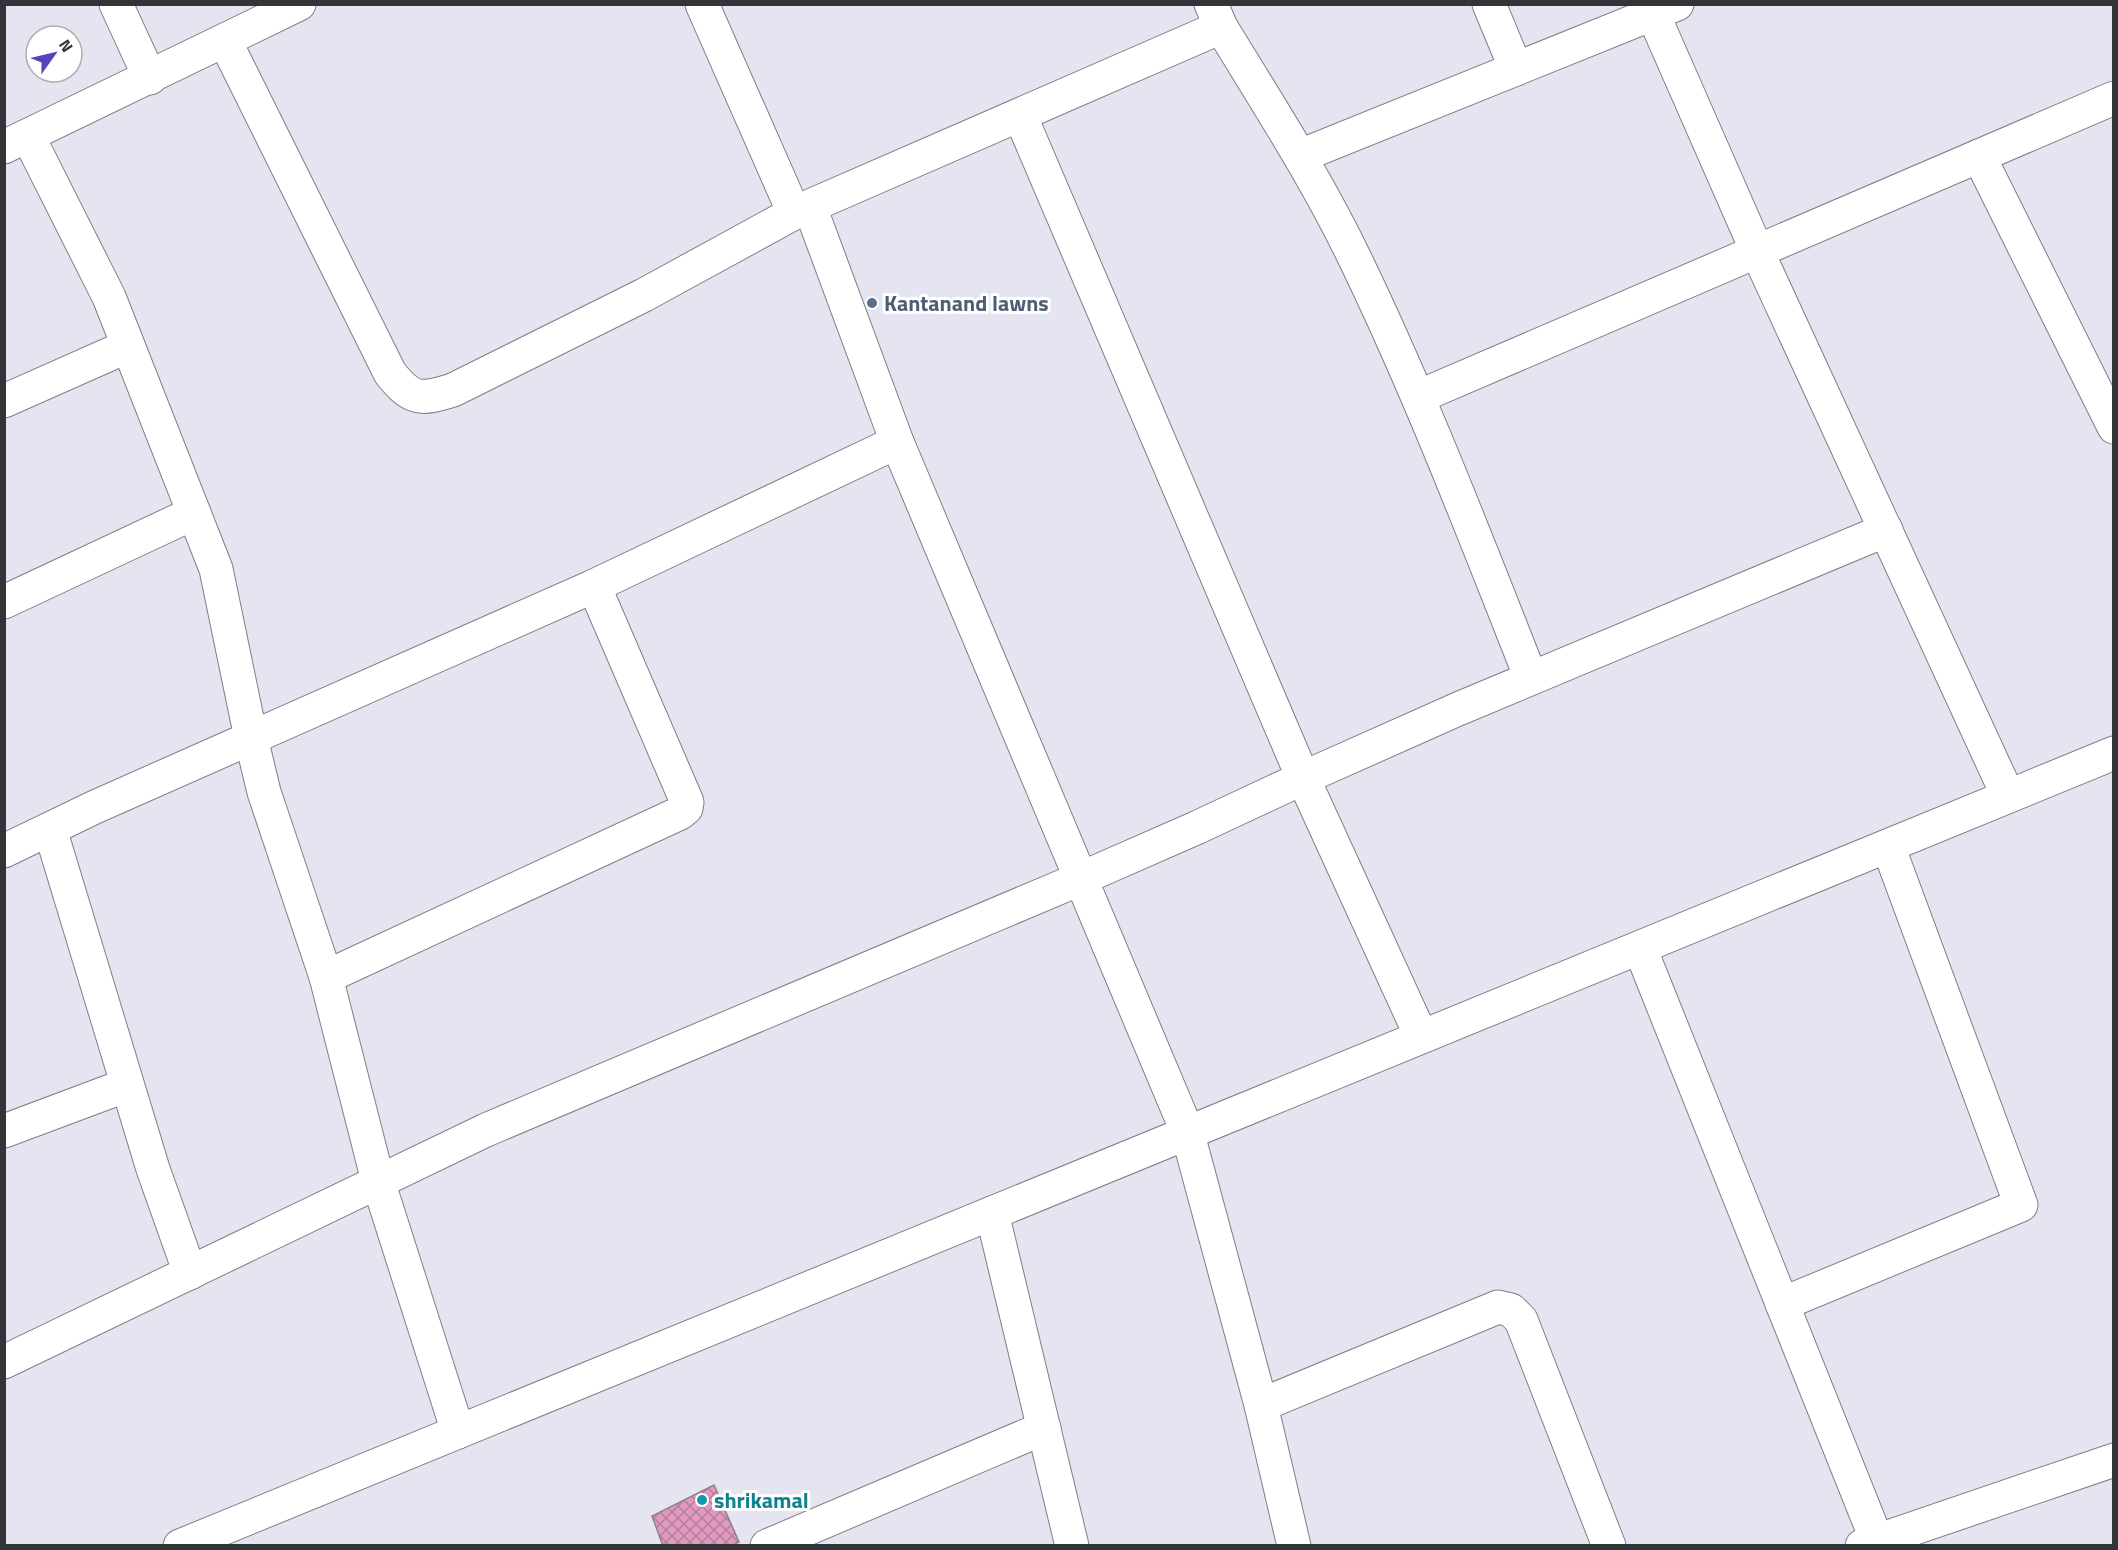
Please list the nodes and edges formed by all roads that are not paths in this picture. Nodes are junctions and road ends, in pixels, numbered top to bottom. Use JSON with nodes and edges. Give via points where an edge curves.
{"nodes":[{"id":1,"x":116,"y":4,"type":"edge"},
{"id":2,"x":299,"y":4,"type":"edge"},
{"id":3,"x":702,"y":4,"type":"edge"},
{"id":4,"x":1489,"y":4,"type":"edge"},
{"id":5,"x":1665,"y":9,"type":"edge"},
{"id":6,"x":1216,"y":16,"type":"edge"},
{"id":7,"x":225,"y":41,"type":"junction"},
{"id":8,"x":1516,"y":69,"type":"junction"},
{"id":9,"x":150,"y":78,"type":"junction"},
{"id":10,"x":2114,"y":98,"type":"edge"},
{"id":11,"x":1020,"y":115,"type":"junction"},
{"id":12,"x":16,"y":142,"type":"edge"},
{"id":13,"x":1300,"y":156,"type":"junction"},
{"id":14,"x":1979,"y":156,"type":"junction"},
{"id":15,"x":802,"y":210,"type":"junction"},
{"id":16,"x":1757,"y":251,"type":"junction"},
{"id":17,"x":128,"y":346,"type":"junction"},
{"id":18,"x":1418,"y":397,"type":"junction"},
{"id":19,"x":4,"y":401,"type":"edge"},
{"id":20,"x":2113,"y":424,"type":"edge"},
{"id":21,"x":897,"y":442,"type":"junction"},
{"id":22,"x":194,"y":513,"type":"junction"},
{"id":23,"x":1886,"y":530,"type":"junction"},
{"id":24,"x":594,"y":586,"type":"junction"},
{"id":25,"x":4,"y":602,"type":"edge"},
{"id":26,"x":1531,"y":678,"type":"junction"},
{"id":27,"x":250,"y":738,"type":"junction"},
{"id":28,"x":2114,"y":753,"type":"edge"},
{"id":29,"x":1302,"y":778,"type":"junction"},
{"id":30,"x":2008,"y":796,"type":"junction"},
{"id":31,"x":50,"y":829,"type":"junction"},
{"id":32,"x":1888,"y":846,"type":"junction"},
{"id":33,"x":4,"y":851,"type":"edge"},
{"id":34,"x":1082,"y":878,"type":"junction"},
{"id":35,"x":1640,"y":948,"type":"junction"},
{"id":36,"x":326,"y":977,"type":"junction"},
{"id":37,"x":1421,"y":1036,"type":"junction"},
{"id":38,"x":127,"y":1085,"type":"junction"},
{"id":39,"x":4,"y":1131,"type":"edge"},
{"id":40,"x":1187,"y":1131,"type":"junction"},
{"id":41,"x":378,"y":1181,"type":"junction"},
{"id":42,"x":992,"y":1213,"type":"junction"},
{"id":43,"x":190,"y":1273,"type":"junction"},
{"id":44,"x":1782,"y":1304,"type":"junction"},
{"id":45,"x":4,"y":1362,"type":"edge"},
{"id":46,"x":1261,"y":1405,"type":"junction"},
{"id":47,"x":1044,"y":1428,"type":"junction"},
{"id":48,"x":458,"y":1432,"type":"junction"},
{"id":49,"x":2114,"y":1460,"type":"edge"},
{"id":50,"x":1872,"y":1544,"type":"edge"},
{"id":51,"x":180,"y":1545,"type":"edge"},
{"id":52,"x":767,"y":1545,"type":"edge"},
{"id":53,"x":1072,"y":1545,"type":"edge"},
{"id":54,"x":1294,"y":1545,"type":"edge"},
{"id":55,"x":1609,"y":1545,"type":"edge"}],
"edges":[{"from":1,"to":9,"type":"street"},
{"from":2,"to":7,"type":"street"},
{"from":3,"to":15,"type":"street"},
{"from":4,"to":8,"type":"street"},
{"from":5,"to":8,"type":"street"},
{"from":5,"to":16,"type":"street"},
{"from":6,"to":11,"type":"street"},
{"from":6,"to":13,"type":"street"},
{"from":7,"to":9,"type":"street"},
{"from":7,"to":15,"type":"street","via":[[390,373],[402,389],[413,395],[429,397],[453,390],[644,295]]},
{"from":8,"to":13,"type":"street"},
{"from":9,"to":12,"type":"street"},
{"from":10,"to":14,"type":"street"},
{"from":11,"to":15,"type":"street"},
{"from":11,"to":29,"type":"street"},
{"from":12,"to":17,"type":"street","via":[[109,297]]},
{"from":13,"to":18,"type":"street","via":[[1357,262]]},
{"from":14,"to":16,"type":"street"},
{"from":14,"to":20,"type":"street"},
{"from":15,"to":21,"type":"street"},
{"from":16,"to":18,"type":"street"},
{"from":16,"to":23,"type":"street"},
{"from":17,"to":19,"type":"street"},
{"from":17,"to":22,"type":"street"},
{"from":18,"to":26,"type":"street"},
{"from":21,"to":24,"type":"street"},
{"from":21,"to":34,"type":"street"},
{"from":22,"to":25,"type":"street"},
{"from":22,"to":27,"type":"street","via":[[216,569]]},
{"from":23,"to":26,"type":"street"},
{"from":23,"to":30,"type":"street"},
{"from":24,"to":27,"type":"street"},
{"from":24,"to":36,"type":"street","via":[[687,802],[686,808]]},
{"from":26,"to":29,"type":"street"},
{"from":27,"to":31,"type":"street"},
{"from":27,"to":36,"type":"street","via":[[264,792]]},
{"from":28,"to":30,"type":"street"},
{"from":29,"to":34,"type":"street"},
{"from":29,"to":37,"type":"street"},
{"from":30,"to":32,"type":"street"},
{"from":31,"to":33,"type":"street"},
{"from":31,"to":38,"type":"street"},
{"from":32,"to":35,"type":"street"},
{"from":32,"to":44,"type":"street","via":[[2020,1205]]},
{"from":34,"to":40,"type":"street"},
{"from":34,"to":41,"type":"street","via":[[486,1130]]},
{"from":35,"to":37,"type":"street"},
{"from":35,"to":44,"type":"street"},
{"from":36,"to":41,"type":"street"},
{"from":37,"to":40,"type":"street"},
{"from":38,"to":39,"type":"street"},
{"from":38,"to":43,"type":"street"},
{"from":40,"to":42,"type":"street"},
{"from":40,"to":46,"type":"street"},
{"from":41,"to":43,"type":"street"},
{"from":41,"to":48,"type":"street"},
{"from":42,"to":47,"type":"street"},
{"from":42,"to":48,"type":"street"},
{"from":43,"to":45,"type":"street"},
{"from":44,"to":50,"type":"street"},
{"from":46,"to":54,"type":"street"},
{"from":46,"to":55,"type":"street","via":[[1498,1307],[1511,1310],[1521,1320]]},
{"from":47,"to":52,"type":"street"},
{"from":47,"to":53,"type":"street"},
{"from":48,"to":51,"type":"street"},
{"from":49,"to":50,"type":"street"}]}
